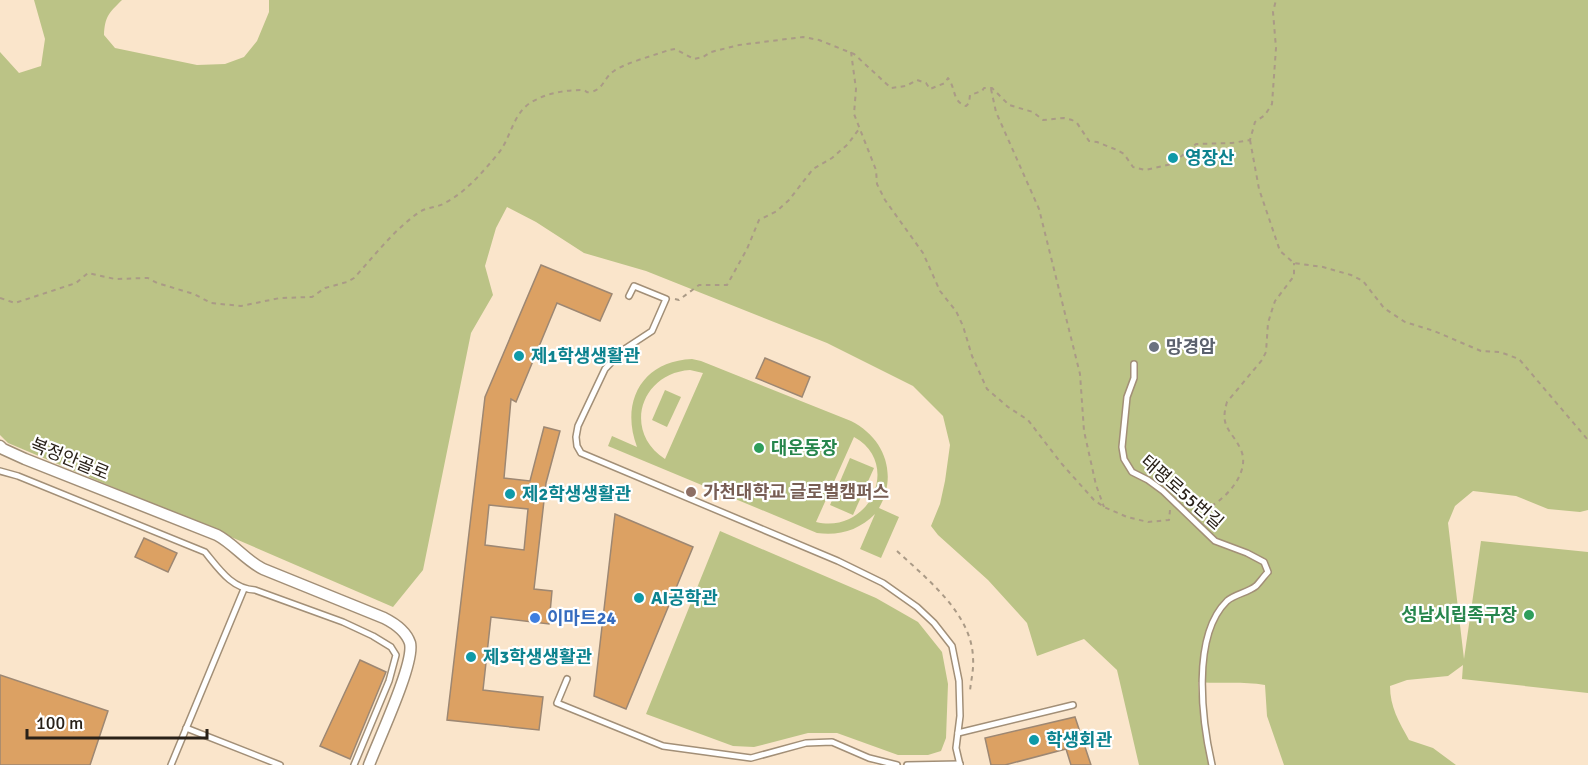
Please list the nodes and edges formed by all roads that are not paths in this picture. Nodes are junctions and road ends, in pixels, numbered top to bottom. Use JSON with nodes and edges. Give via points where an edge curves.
{"nodes":[{"id":1,"x":630,"y":296,"type":"dead end"},
{"id":2,"x":1134,"y":364,"type":"dead end"},
{"id":3,"x":0,"y":446,"type":"edge"},
{"id":4,"x":0,"y":471,"type":"edge"},
{"id":5,"x":244,"y":590,"type":"junction"},
{"id":6,"x":567,"y":680,"type":"dead end"},
{"id":7,"x":1073,"y":705,"type":"dead end"},
{"id":8,"x":186,"y":728,"type":"junction"},
{"id":9,"x":958,"y":733,"type":"junction"},
{"id":10,"x":171,"y":765,"type":"edge"},
{"id":11,"x":280,"y":765,"type":"edge"},
{"id":12,"x":354,"y":765,"type":"edge"},
{"id":13,"x":369,"y":765,"type":"edge"},
{"id":14,"x":897,"y":765,"type":"edge"},
{"id":15,"x":907,"y":765,"type":"edge"},
{"id":16,"x":960,"y":765,"type":"edge"},
{"id":17,"x":1212,"y":765,"type":"edge"}],
"edges":[{"from":1,"to":9,"type":"lane","via":[[634,286],[666,299],[652,331],[605,369],[582,415],[576,437],[581,453],[838,561],[883,583],[917,607],[952,646],[959,681]]},
{"from":2,"to":17,"type":"lane","name":"태평로55번길","via":[[1122,447],[1132,472],[1172,498],[1215,541],[1264,562],[1268,572],[1256,586],[1228,601],[1210,626],[1202,695]]},
{"from":3,"to":13,"type":"street","name":"복정안골로","via":[[217,535],[254,565],[398,626],[410,641],[410,660]]},
{"from":4,"to":5,"type":"lane","via":[[205,552],[226,577]]},
{"from":5,"to":8,"type":"lane"},
{"from":5,"to":12,"type":"lane","via":[[255,590],[343,622],[391,647],[396,655],[389,681]]},
{"from":6,"to":14,"type":"lane","via":[[557,703],[663,746],[751,758],[806,743],[832,742]]},
{"from":7,"to":9,"type":"lane"},
{"from":8,"to":10,"type":"lane"},
{"from":8,"to":11,"type":"lane"},
{"from":9,"to":16,"type":"lane"},
{"from":15,"to":16,"type":"lane"}]}
